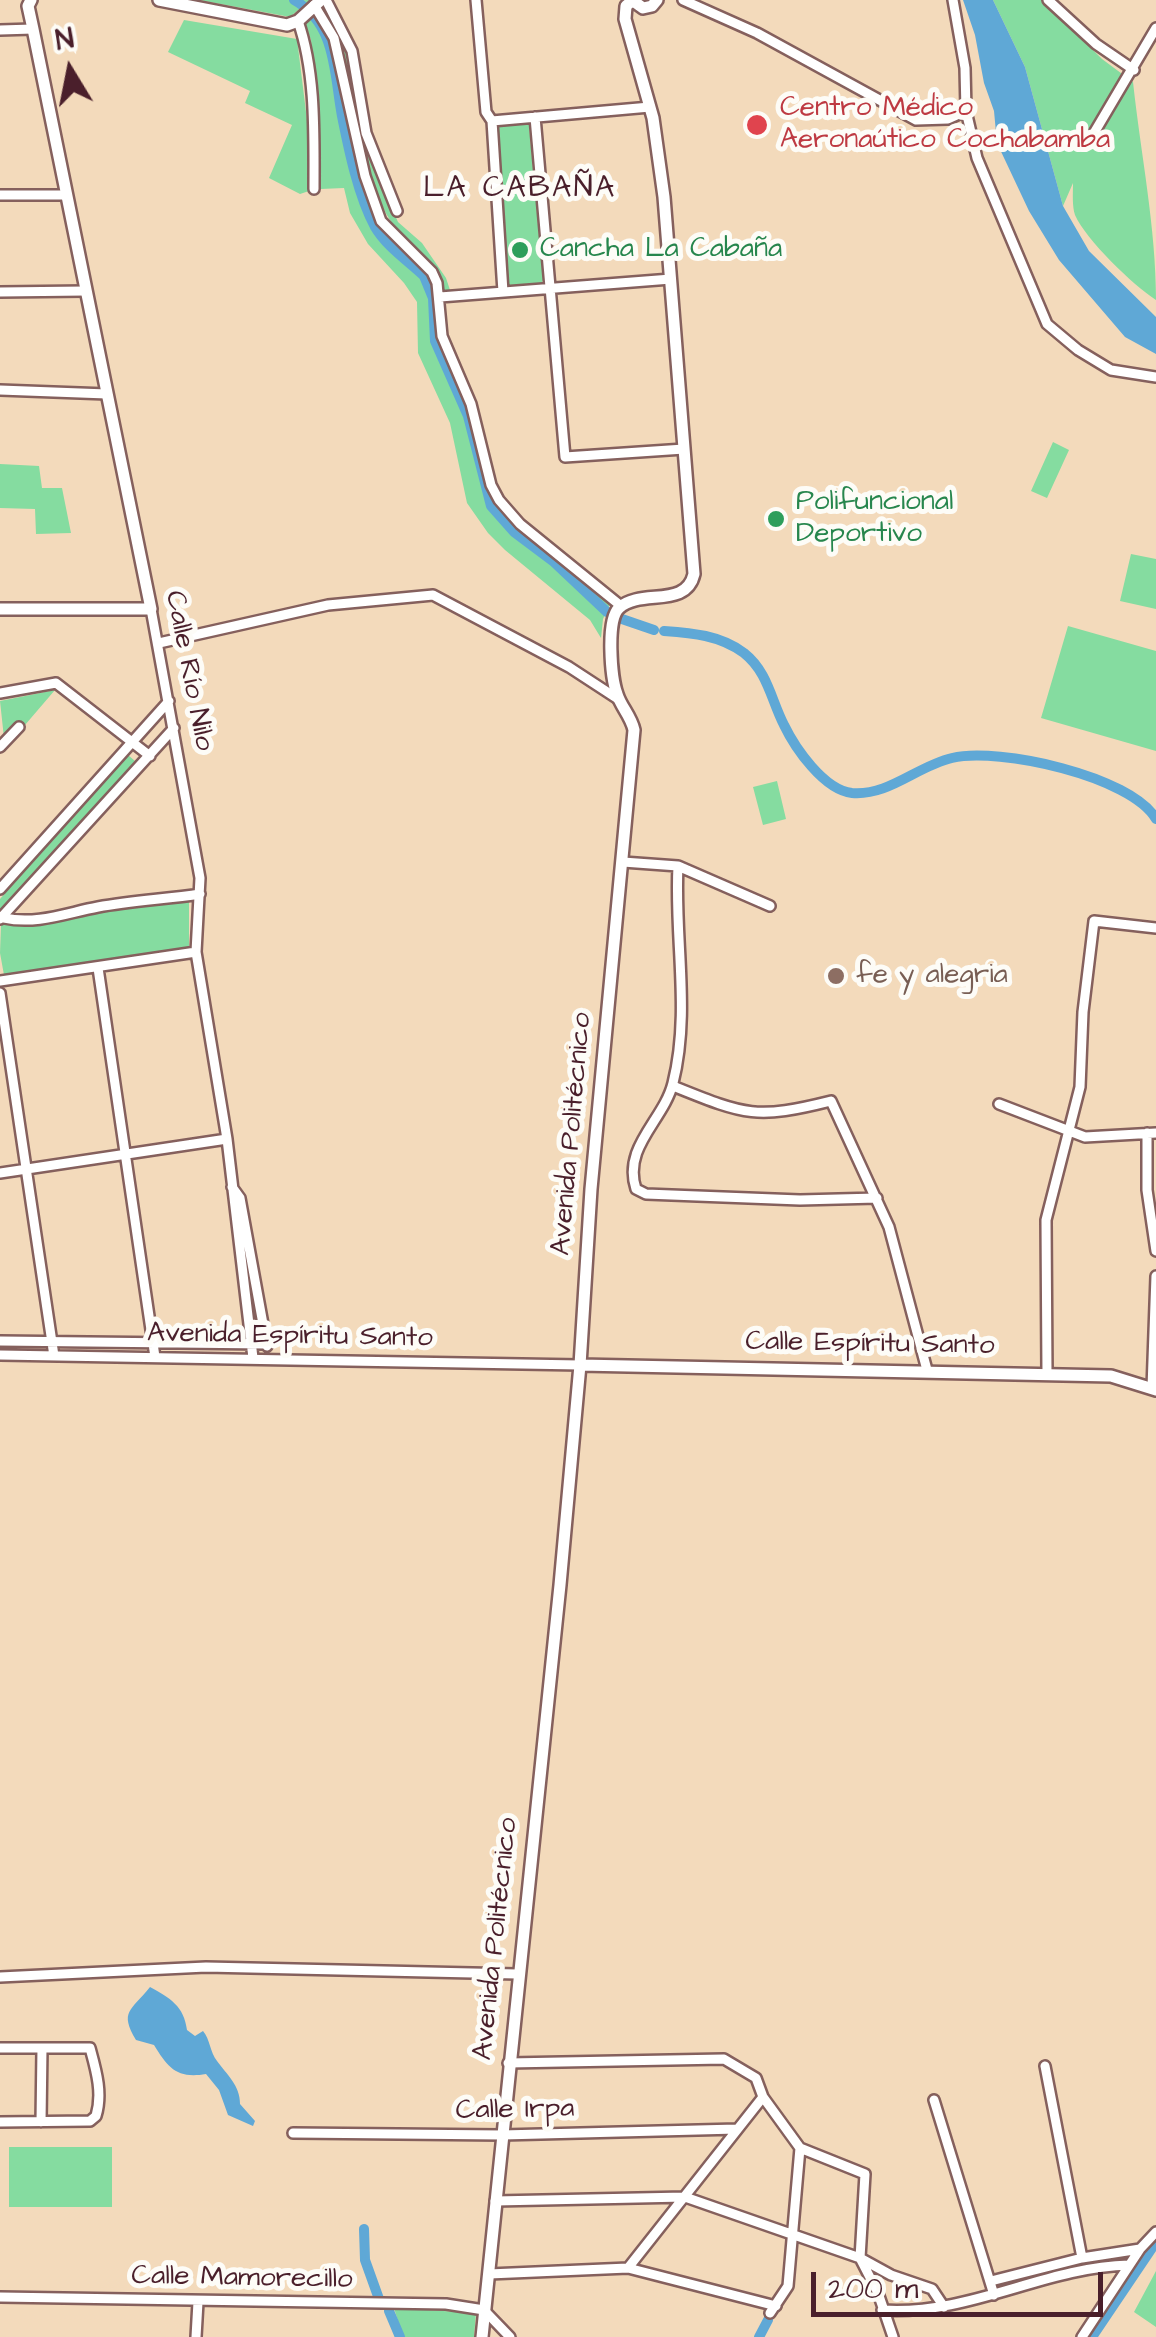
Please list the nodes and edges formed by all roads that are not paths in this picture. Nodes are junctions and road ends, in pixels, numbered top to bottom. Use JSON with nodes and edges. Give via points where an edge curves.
{"nodes":[{"id":1,"x":31,"y":0,"type":"edge"},
{"id":2,"x":159,"y":0,"type":"edge"},
{"id":3,"x":476,"y":0,"type":"edge"},
{"id":4,"x":632,"y":0,"type":"edge"},
{"id":5,"x":657,"y":0,"type":"edge"},
{"id":6,"x":682,"y":0,"type":"edge"},
{"id":7,"x":953,"y":0,"type":"edge"},
{"id":8,"x":1048,"y":0,"type":"edge"},
{"id":9,"x":702,"y":4,"type":"edge"},
{"id":10,"x":313,"y":8,"type":"edge"},
{"id":11,"x":1156,"y":28,"type":"edge"},
{"id":12,"x":32,"y":29,"type":"junction"},
{"id":13,"x":0,"y":30,"type":"edge"},
{"id":14,"x":1134,"y":70,"type":"junction"},
{"id":15,"x":650,"y":107,"type":"junction"},
{"id":16,"x":966,"y":111,"type":"junction"},
{"id":17,"x":535,"y":116,"type":"junction"},
{"id":18,"x":492,"y":121,"type":"junction"},
{"id":19,"x":1094,"y":133,"type":"dead end"},
{"id":20,"x":314,"y":189,"type":"dead end"},
{"id":21,"x":66,"y":194,"type":"junction"},
{"id":22,"x":0,"y":196,"type":"edge"},
{"id":23,"x":397,"y":211,"type":"dead end"},
{"id":24,"x":671,"y":279,"type":"junction"},
{"id":25,"x":550,"y":289,"type":"junction"},
{"id":26,"x":84,"y":291,"type":"junction"},
{"id":27,"x":0,"y":292,"type":"edge"},
{"id":28,"x":503,"y":292,"type":"junction"},
{"id":29,"x":440,"y":298,"type":"junction"},
{"id":30,"x":1156,"y":377,"type":"edge"},
{"id":31,"x":0,"y":390,"type":"edge"},
{"id":32,"x":106,"y":394,"type":"junction"},
{"id":33,"x":684,"y":449,"type":"junction"},
{"id":34,"x":620,"y":608,"type":"junction"},
{"id":35,"x":0,"y":609,"type":"edge"},
{"id":36,"x":151,"y":609,"type":"junction"},
{"id":37,"x":159,"y":643,"type":"junction"},
{"id":38,"x":0,"y":693,"type":"edge"},
{"id":39,"x":618,"y":699,"type":"junction"},
{"id":40,"x":169,"y":701,"type":"junction"},
{"id":41,"x":18,"y":727,"type":"dead end"},
{"id":42,"x":174,"y":728,"type":"junction"},
{"id":43,"x":131,"y":742,"type":"junction"},
{"id":44,"x":0,"y":744,"type":"edge"},
{"id":45,"x":150,"y":756,"type":"junction"},
{"id":46,"x":623,"y":862,"type":"junction"},
{"id":47,"x":678,"y":866,"type":"junction"},
{"id":48,"x":0,"y":889,"type":"edge"},
{"id":49,"x":200,"y":894,"type":"junction"},
{"id":50,"x":770,"y":906,"type":"dead end"},
{"id":51,"x":2,"y":919,"type":"edge"},
{"id":52,"x":1156,"y":928,"type":"edge"},
{"id":53,"x":196,"y":952,"type":"junction"},
{"id":54,"x":98,"y":968,"type":"junction"},
{"id":55,"x":0,"y":982,"type":"edge"},
{"id":56,"x":0,"y":993,"type":"edge"},
{"id":57,"x":673,"y":1086,"type":"junction"},
{"id":58,"x":998,"y":1104,"type":"dead end"},
{"id":59,"x":1151,"y":1133,"type":"edge"},
{"id":60,"x":1070,"y":1134,"type":"junction"},
{"id":61,"x":228,"y":1139,"type":"junction"},
{"id":62,"x":126,"y":1153,"type":"junction"},
{"id":63,"x":26,"y":1169,"type":"junction"},
{"id":64,"x":0,"y":1173,"type":"edge"},
{"id":65,"x":232,"y":1186,"type":"junction"},
{"id":66,"x":877,"y":1198,"type":"junction"},
{"id":67,"x":1156,"y":1251,"type":"edge"},
{"id":68,"x":1156,"y":1276,"type":"edge"},
{"id":69,"x":0,"y":1341,"type":"edge"},
{"id":70,"x":52,"y":1342,"type":"junction"},
{"id":71,"x":254,"y":1344,"type":"junction"},
{"id":72,"x":266,"y":1344,"type":"junction"},
{"id":73,"x":154,"y":1345,"type":"junction"},
{"id":74,"x":0,"y":1355,"type":"edge"},
{"id":75,"x":54,"y":1356,"type":"junction"},
{"id":76,"x":155,"y":1357,"type":"junction"},
{"id":77,"x":253,"y":1358,"type":"junction"},
{"id":78,"x":268,"y":1359,"type":"junction"},
{"id":79,"x":580,"y":1364,"type":"junction"},
{"id":80,"x":927,"y":1370,"type":"junction"},
{"id":81,"x":1047,"y":1374,"type":"junction"},
{"id":82,"x":1154,"y":1389,"type":"edge"},
{"id":83,"x":517,"y":1974,"type":"junction"},
{"id":84,"x":0,"y":1977,"type":"edge"},
{"id":85,"x":0,"y":2048,"type":"edge"},
{"id":86,"x":42,"y":2048,"type":"junction"},
{"id":87,"x":508,"y":2062,"type":"junction"},
{"id":88,"x":1045,"y":2066,"type":"dead end"},
{"id":89,"x":762,"y":2097,"type":"junction"},
{"id":90,"x":934,"y":2100,"type":"dead end"},
{"id":91,"x":0,"y":2122,"type":"edge"},
{"id":92,"x":42,"y":2122,"type":"junction"},
{"id":93,"x":737,"y":2129,"type":"junction"},
{"id":94,"x":292,"y":2132,"type":"dead end"},
{"id":95,"x":502,"y":2135,"type":"junction"},
{"id":96,"x":800,"y":2148,"type":"junction"},
{"id":97,"x":685,"y":2197,"type":"junction"},
{"id":98,"x":495,"y":2201,"type":"junction"},
{"id":99,"x":1156,"y":2232,"type":"edge"},
{"id":100,"x":793,"y":2234,"type":"junction"},
{"id":101,"x":1140,"y":2249,"type":"junction"},
{"id":102,"x":860,"y":2258,"type":"junction"},
{"id":103,"x":1082,"y":2258,"type":"junction"},
{"id":104,"x":1129,"y":2265,"type":"junction"},
{"id":105,"x":628,"y":2268,"type":"junction"},
{"id":106,"x":489,"y":2274,"type":"junction"},
{"id":107,"x":991,"y":2281,"type":"junction"},
{"id":108,"x":994,"y":2295,"type":"junction"},
{"id":109,"x":0,"y":2297,"type":"edge"},
{"id":110,"x":198,"y":2302,"type":"junction"},
{"id":111,"x":944,"y":2307,"type":"junction"},
{"id":112,"x":484,"y":2310,"type":"junction"},
{"id":113,"x":882,"y":2310,"type":"junction"},
{"id":114,"x":196,"y":2337,"type":"edge"},
{"id":115,"x":482,"y":2337,"type":"edge"},
{"id":116,"x":510,"y":2337,"type":"edge"},
{"id":117,"x":893,"y":2337,"type":"edge"},
{"id":118,"x":1082,"y":2337,"type":"edge"}],
"edges":[{"from":1,"to":12,"type":"main road","name":"Calle Río Nilo"},
{"from":2,"to":10,"type":"main road","via":[[287,25]]},
{"from":3,"to":18,"type":"street"},
{"from":4,"to":5,"type":"main road","via":[[647,8]]},
{"from":4,"to":15,"type":"main road","via":[[626,19]]},
{"from":6,"to":9,"type":"street"},
{"from":7,"to":16,"type":"street"},
{"from":8,"to":14,"type":"street"},
{"from":9,"to":16,"type":"street","via":[[916,120]]},
{"from":10,"to":20,"type":"street","via":[[305,40]]},
{"from":10,"to":23,"type":"street","via":[[352,51],[366,133]]},
{"from":10,"to":29,"type":"street","via":[[334,38],[381,221],[432,272]]},
{"from":11,"to":14,"type":"street"},
{"from":12,"to":13,"type":"street"},
{"from":12,"to":21,"type":"main road","name":"Calle Río Nilo"},
{"from":14,"to":19,"type":"street"},
{"from":15,"to":17,"type":"street"},
{"from":15,"to":24,"type":"main road"},
{"from":16,"to":30,"type":"street","via":[[977,158],[1047,324],[1110,370]]},
{"from":17,"to":18,"type":"street"},
{"from":17,"to":25,"type":"street"},
{"from":18,"to":28,"type":"street"},
{"from":21,"to":22,"type":"street"},
{"from":21,"to":26,"type":"main road","name":"Calle Río Nilo"},
{"from":24,"to":25,"type":"street"},
{"from":24,"to":33,"type":"main road"},
{"from":25,"to":28,"type":"street"},
{"from":25,"to":33,"type":"street","via":[[564,457]]},
{"from":26,"to":27,"type":"street"},
{"from":26,"to":32,"type":"main road","name":"Calle Río Nilo"},
{"from":28,"to":29,"type":"street"},
{"from":29,"to":34,"type":"street","via":[[445,348],[472,404],[499,500]]},
{"from":31,"to":32,"type":"street"},
{"from":32,"to":36,"type":"main road","name":"Calle Río Nilo"},
{"from":33,"to":34,"type":"main road","via":[[692,582],[677,594]]},
{"from":34,"to":39,"type":"main road","name":"Avenida Politécnico","via":[[612,623]]},
{"from":35,"to":36,"type":"main road"},
{"from":36,"to":37,"type":"street","name":"Calle Río Nilo"},
{"from":37,"to":39,"type":"street","via":[[328,605],[433,595]]},
{"from":37,"to":40,"type":"street","name":"Calle Río Nilo"},
{"from":38,"to":43,"type":"street","via":[[56,684]]},
{"from":39,"to":46,"type":"main road","name":"Avenida Politécnico","via":[[634,730]]},
{"from":40,"to":42,"type":"street","name":"Calle Río Nilo"},
{"from":40,"to":43,"type":"street"},
{"from":41,"to":44,"type":"street"},
{"from":42,"to":45,"type":"street"},
{"from":42,"to":49,"type":"street","name":"Calle Río Nilo"},
{"from":43,"to":45,"type":"street"},
{"from":43,"to":48,"type":"street"},
{"from":45,"to":51,"type":"street"},
{"from":46,"to":47,"type":"street"},
{"from":46,"to":79,"type":"main road","name":"Avenida Politécnico"},
{"from":47,"to":50,"type":"street"},
{"from":47,"to":57,"type":"street","via":[[682,1023]]},
{"from":49,"to":51,"type":"street","via":[[48,919]]},
{"from":49,"to":53,"type":"street","name":"Calle Río Nilo"},
{"from":52,"to":60,"type":"street","via":[[1094,920]]},
{"from":53,"to":54,"type":"street"},
{"from":53,"to":61,"type":"street","name":"Calle Río Nilo"},
{"from":54,"to":55,"type":"street"},
{"from":54,"to":62,"type":"street"},
{"from":56,"to":63,"type":"street"},
{"from":57,"to":66,"type":"street","via":[[750,1114],[832,1101]]},
{"from":57,"to":66,"type":"street","via":[[640,1142],[636,1189]]},
{"from":58,"to":60,"type":"street"},
{"from":59,"to":60,"type":"street"},
{"from":59,"to":67,"type":"street","via":[[1147,1190]]},
{"from":60,"to":81,"type":"street","via":[[1046,1220]]},
{"from":61,"to":62,"type":"street"},
{"from":61,"to":65,"type":"street","name":"Calle Río Nilo"},
{"from":62,"to":63,"type":"street"},
{"from":62,"to":73,"type":"street"},
{"from":63,"to":64,"type":"street"},
{"from":63,"to":70,"type":"street"},
{"from":65,"to":71,"type":"street","name":"Calle Río Nilo"},
{"from":65,"to":72,"type":"street","via":[[240,1198]]},
{"from":66,"to":80,"type":"street"},
{"from":68,"to":82,"type":"street"},
{"from":69,"to":70,"type":"street","name":"Avenida Espíritu Santo"},
{"from":70,"to":73,"type":"street","name":"Avenida Espíritu Santo"},
{"from":70,"to":75,"type":"street"},
{"from":71,"to":72,"type":"street","name":"Avenida Espíritu Santo"},
{"from":71,"to":73,"type":"street","name":"Avenida Espíritu Santo"},
{"from":71,"to":77,"type":"street","name":"Calle Río Nilo"},
{"from":72,"to":78,"type":"street"},
{"from":73,"to":76,"type":"street"},
{"from":74,"to":75,"type":"street","name":"Avenida Espíritu Santo"},
{"from":75,"to":76,"type":"street","name":"Avenida Espíritu Santo"},
{"from":76,"to":77,"type":"street","name":"Avenida Espíritu Santo"},
{"from":77,"to":78,"type":"street","name":"Avenida Espíritu Santo"},
{"from":78,"to":79,"type":"street","name":"Avenida Espíritu Santo"},
{"from":79,"to":80,"type":"main road","name":"Calle Espíritu Santo"},
{"from":79,"to":83,"type":"main road","name":"Avenida Politécnico"},
{"from":80,"to":81,"type":"main road","name":"Calle Espíritu Santo"},
{"from":81,"to":82,"type":"main road","name":"Calle Espíritu Santo","via":[[1111,1376]]},
{"from":83,"to":84,"type":"street","via":[[206,1967]]},
{"from":83,"to":87,"type":"main road","name":"Avenida Politécnico"},
{"from":85,"to":86,"type":"street"},
{"from":86,"to":92,"type":"street"},
{"from":86,"to":92,"type":"street","via":[[90,2048],[99,2096],[90,2121]]},
{"from":87,"to":89,"type":"street","via":[[724,2060],[756,2078]]},
{"from":87,"to":95,"type":"main road","name":"Avenida Politécnico"},
{"from":88,"to":103,"type":"street"},
{"from":89,"to":93,"type":"street"},
{"from":89,"to":96,"type":"street"},
{"from":90,"to":107,"type":"street"},
{"from":91,"to":92,"type":"street"},
{"from":93,"to":95,"type":"street","name":"Calle Irpa"},
{"from":93,"to":97,"type":"street"},
{"from":94,"to":95,"type":"street","name":"Calle Irpa"},
{"from":95,"to":98,"type":"main road","name":"Avenida Politécnico"},
{"from":96,"to":100,"type":"street"},
{"from":96,"to":102,"type":"street","via":[[865,2174]]},
{"from":97,"to":98,"type":"street"},
{"from":97,"to":100,"type":"street"},
{"from":97,"to":105,"type":"street"},
{"from":98,"to":106,"type":"main road","name":"Avenida Politécnico"},
{"from":99,"to":101,"type":"street"},
{"from":100,"to":102,"type":"street"},
{"from":100,"to":105,"type":"street","via":[[788,2286],[773,2310]]},
{"from":101,"to":103,"type":"street"},
{"from":101,"to":104,"type":"street"},
{"from":102,"to":111,"type":"street","via":[[932,2289]]},
{"from":102,"to":113,"type":"street"},
{"from":103,"to":107,"type":"street"},
{"from":104,"to":108,"type":"street","via":[[1062,2274]]},
{"from":104,"to":118,"type":"street"},
{"from":105,"to":106,"type":"street"},
{"from":106,"to":112,"type":"main road","name":"Avenida Politécnico"},
{"from":107,"to":108,"type":"street"},
{"from":108,"to":111,"type":"street"},
{"from":109,"to":110,"type":"street","name":"Calle Mamorecillo"},
{"from":110,"to":112,"type":"street","name":"Calle Mamorecillo"},
{"from":110,"to":114,"type":"street"},
{"from":111,"to":113,"type":"street"},
{"from":112,"to":115,"type":"main road","name":"Avenida Politécnico"},
{"from":112,"to":116,"type":"street"},
{"from":113,"to":117,"type":"street"}]}
